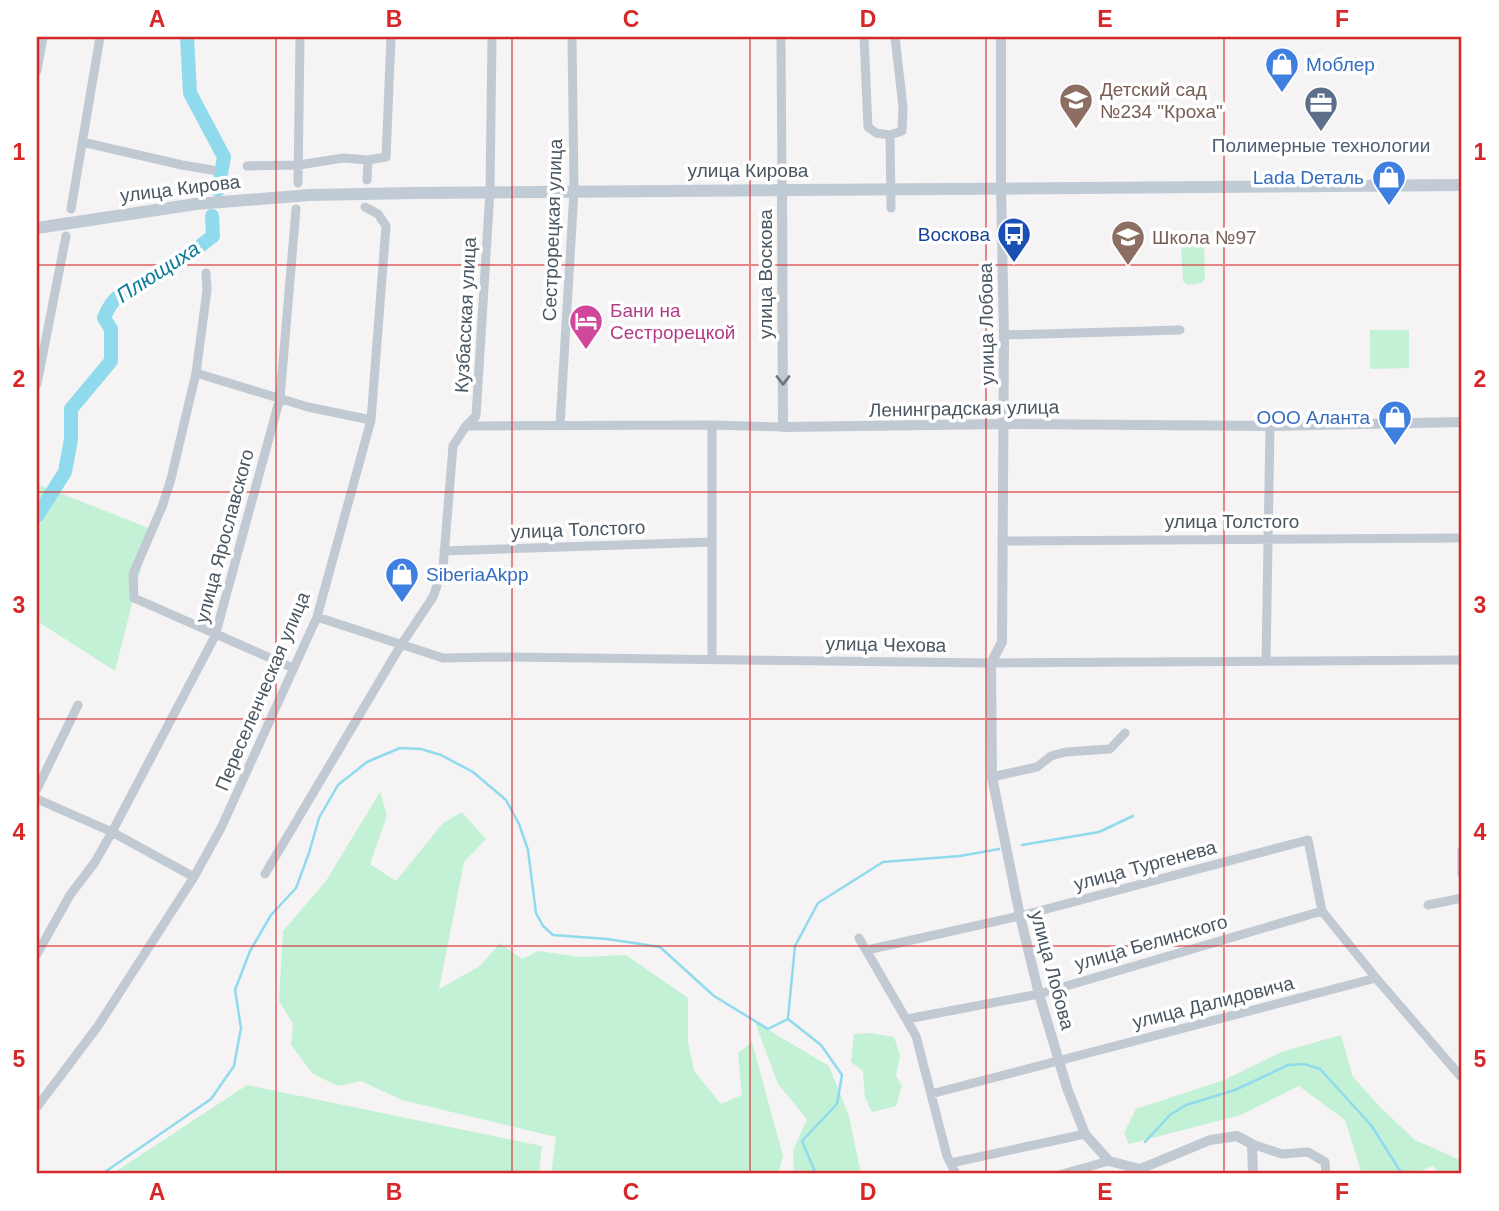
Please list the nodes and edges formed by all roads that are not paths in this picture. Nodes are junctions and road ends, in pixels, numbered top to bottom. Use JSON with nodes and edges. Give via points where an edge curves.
{"nodes":[{"id":1,"x":43,"y":37,"type":"edge"},
{"id":2,"x":100,"y":37,"type":"edge"},
{"id":3,"x":300,"y":37,"type":"edge"},
{"id":4,"x":391,"y":37,"type":"edge"},
{"id":5,"x":492,"y":37,"type":"edge"},
{"id":6,"x":572,"y":37,"type":"edge"},
{"id":7,"x":781,"y":37,"type":"edge"},
{"id":8,"x":864,"y":37,"type":"edge"},
{"id":9,"x":895,"y":37,"type":"edge"},
{"id":10,"x":1001,"y":37,"type":"edge"},
{"id":11,"x":37,"y":71,"type":"edge"},
{"id":12,"x":890,"y":135,"type":"junction"},
{"id":13,"x":82,"y":142,"type":"junction"},
{"id":14,"x":368,"y":160,"type":"junction"},
{"id":15,"x":299,"y":165,"type":"junction"},
{"id":16,"x":247,"y":166,"type":"dead end"},
{"id":17,"x":212,"y":170,"type":"dead end"},
{"id":18,"x":366,"y":180,"type":"dead end"},
{"id":19,"x":298,"y":183,"type":"dead end"},
{"id":20,"x":1462,"y":185,"type":"edge"},
{"id":21,"x":1001,"y":187,"type":"junction"},
{"id":22,"x":892,"y":189,"type":"junction"},
{"id":23,"x":782,"y":190,"type":"junction"},
{"id":24,"x":490,"y":191,"type":"junction"},
{"id":25,"x":573,"y":191,"type":"junction"},
{"id":26,"x":365,"y":207,"type":"dead end"},
{"id":27,"x":891,"y":208,"type":"dead end"},
{"id":28,"x":71,"y":209,"type":"dead end"},
{"id":29,"x":296,"y":209,"type":"dead end"},
{"id":30,"x":37,"y":228,"type":"edge"},
{"id":31,"x":66,"y":236,"type":"dead end"},
{"id":32,"x":206,"y":273,"type":"dead end"},
{"id":33,"x":1180,"y":330,"type":"dead end"},
{"id":34,"x":1004,"y":335,"type":"junction"},
{"id":35,"x":196,"y":373,"type":"junction"},
{"id":36,"x":37,"y":384,"type":"edge"},
{"id":37,"x":280,"y":398,"type":"junction"},
{"id":38,"x":371,"y":420,"type":"junction"},
{"id":39,"x":1462,"y":422,"type":"edge"},
{"id":40,"x":1004,"y":424,"type":"junction"},
{"id":41,"x":560,"y":425,"type":"junction"},
{"id":42,"x":712,"y":425,"type":"junction"},
{"id":43,"x":466,"y":426,"type":"junction"},
{"id":44,"x":1270,"y":426,"type":"junction"},
{"id":45,"x":783,"y":427,"type":"junction"},
{"id":46,"x":1268,"y":538,"type":"junction"},
{"id":47,"x":1462,"y":538,"type":"edge"},
{"id":48,"x":1002,"y":541,"type":"junction"},
{"id":49,"x":712,"y":542,"type":"junction"},
{"id":50,"x":444,"y":551,"type":"junction"},
{"id":51,"x":317,"y":617,"type":"junction"},
{"id":52,"x":215,"y":636,"type":"junction"},
{"id":53,"x":401,"y":645,"type":"junction"},
{"id":54,"x":712,"y":659,"type":"junction"},
{"id":55,"x":1462,"y":660,"type":"edge"},
{"id":56,"x":1266,"y":661,"type":"junction"},
{"id":57,"x":991,"y":663,"type":"junction"},
{"id":58,"x":293,"y":668,"type":"junction"},
{"id":59,"x":78,"y":705,"type":"dead end"},
{"id":60,"x":1125,"y":733,"type":"dead end"},
{"id":61,"x":992,"y":777,"type":"junction"},
{"id":62,"x":37,"y":789,"type":"edge"},
{"id":63,"x":37,"y":799,"type":"edge"},
{"id":64,"x":112,"y":832,"type":"junction"},
{"id":65,"x":1462,"y":850,"type":"edge"},
{"id":66,"x":265,"y":874,"type":"dead end"},
{"id":67,"x":1462,"y":874,"type":"edge"},
{"id":68,"x":194,"y":877,"type":"junction"},
{"id":69,"x":1462,"y":898,"type":"edge"},
{"id":70,"x":1428,"y":905,"type":"dead end"},
{"id":71,"x":1322,"y":911,"type":"junction"},
{"id":72,"x":1020,"y":916,"type":"junction"},
{"id":73,"x":859,"y":938,"type":"dead end"},
{"id":74,"x":867,"y":950,"type":"junction"},
{"id":75,"x":37,"y":954,"type":"edge"},
{"id":76,"x":1376,"y":978,"type":"junction"},
{"id":77,"x":1039,"y":994,"type":"junction"},
{"id":78,"x":907,"y":1019,"type":"junction"},
{"id":79,"x":1059,"y":1059,"type":"junction"},
{"id":80,"x":1462,"y":1078,"type":"edge"},
{"id":81,"x":931,"y":1094,"type":"junction"},
{"id":82,"x":37,"y":1107,"type":"edge"},
{"id":83,"x":1085,"y":1134,"type":"junction"},
{"id":84,"x":1252,"y":1144,"type":"junction"},
{"id":85,"x":1109,"y":1161,"type":"junction"},
{"id":86,"x":951,"y":1163,"type":"junction"},
{"id":87,"x":1142,"y":1171,"type":"edge"},
{"id":88,"x":956,"y":1174,"type":"edge"},
{"id":89,"x":1062,"y":1174,"type":"edge"},
{"id":90,"x":1253,"y":1174,"type":"edge"},
{"id":91,"x":1326,"y":1174,"type":"edge"}],
"edges":[{"from":1,"to":11,"type":"street"},
{"from":2,"to":13,"type":"street"},
{"from":3,"to":15,"type":"street"},
{"from":4,"to":14,"type":"street","via":[[386,157]]},
{"from":5,"to":24,"type":"street","name":"Кузбасская улица"},
{"from":6,"to":25,"type":"street","name":"Сестрорецкая улица"},
{"from":7,"to":23,"type":"street","name":"улица Воскова"},
{"from":8,"to":12,"type":"street","via":[[868,127]]},
{"from":9,"to":12,"type":"street","via":[[902,131]]},
{"from":10,"to":21,"type":"street","name":"улица Лобова"},
{"from":12,"to":22,"type":"street"},
{"from":13,"to":17,"type":"street"},
{"from":13,"to":28,"type":"street"},
{"from":14,"to":15,"type":"street","via":[[343,158]]},
{"from":14,"to":18,"type":"street"},
{"from":15,"to":16,"type":"street"},
{"from":15,"to":19,"type":"street"},
{"from":20,"to":21,"type":"main road","name":"улица Кирова"},
{"from":21,"to":22,"type":"main road","name":"улица Кирова"},
{"from":21,"to":34,"type":"street","name":"улица Лобова"},
{"from":22,"to":23,"type":"main road","name":"улица Кирова"},
{"from":22,"to":27,"type":"street"},
{"from":23,"to":25,"type":"main road","name":"улица Кирова"},
{"from":23,"to":45,"type":"street","name":"улица Воскова","one_way":true},
{"from":24,"to":25,"type":"main road","name":"улица Кирова"},
{"from":24,"to":30,"type":"main road","name":"улица Кирова","bridge":true,"via":[[349,193],[196,204]]},
{"from":24,"to":43,"type":"street","name":"Кузбасская улица","via":[[476,416]]},
{"from":25,"to":41,"type":"street","name":"Сестрорецкая улица"},
{"from":26,"to":38,"type":"street","name":"Переселенческая улица","via":[[378,214],[386,226]]},
{"from":29,"to":37,"type":"street","name":"улица Ярославского"},
{"from":31,"to":36,"type":"street"},
{"from":32,"to":35,"type":"street","via":[[208,290]]},
{"from":33,"to":34,"type":"street"},
{"from":34,"to":40,"type":"street","name":"улица Лобова"},
{"from":35,"to":37,"type":"street"},
{"from":35,"to":52,"type":"street","via":[[171,479],[133,574],[134,598]]},
{"from":37,"to":38,"type":"street"},
{"from":37,"to":52,"type":"street","name":"улица Ярославского"},
{"from":38,"to":51,"type":"street","name":"Переселенческая улица"},
{"from":39,"to":44,"type":"street","name":"Ленинградская улица"},
{"from":40,"to":44,"type":"street","name":"Ленинградская улица"},
{"from":40,"to":45,"type":"street","name":"Ленинградская улица"},
{"from":40,"to":48,"type":"street","name":"улица Лобова"},
{"from":41,"to":42,"type":"street","name":"Ленинградская улица"},
{"from":41,"to":43,"type":"street","name":"Ленинградская улица"},
{"from":42,"to":45,"type":"street","name":"Ленинградская улица"},
{"from":42,"to":49,"type":"street"},
{"from":43,"to":50,"type":"street","name":"Кузбасская улица","via":[[453,446]]},
{"from":44,"to":46,"type":"street"},
{"from":46,"to":47,"type":"street","name":"улица Толстого"},
{"from":46,"to":48,"type":"street","name":"улица Толстого"},
{"from":46,"to":56,"type":"street"},
{"from":48,"to":57,"type":"street","name":"улица Лобова","via":[[1003,642]]},
{"from":49,"to":50,"type":"street","name":"улица Толстого"},
{"from":49,"to":54,"type":"street"},
{"from":50,"to":53,"type":"street","name":"Кузбасская улица","via":[[433,597]]},
{"from":51,"to":53,"type":"street","name":"улица Чехова"},
{"from":51,"to":58,"type":"street","name":"Переселенческая улица"},
{"from":52,"to":58,"type":"street"},
{"from":52,"to":64,"type":"street","name":"улица Ярославского"},
{"from":53,"to":54,"type":"street","name":"улица Чехова","via":[[443,659]]},
{"from":53,"to":66,"type":"street","name":"Кузбасская улица"},
{"from":54,"to":57,"type":"street","name":"улица Чехова"},
{"from":55,"to":56,"type":"street","name":"улица Чехова"},
{"from":56,"to":57,"type":"street","name":"улица Чехова"},
{"from":57,"to":61,"type":"street","name":"улица Лобова"},
{"from":58,"to":68,"type":"street","name":"Переселенческая улица"},
{"from":59,"to":62,"type":"street"},
{"from":60,"to":61,"type":"street","via":[[1110,749],[1066,752],[1037,766]]},
{"from":61,"to":72,"type":"street","name":"улица Лобова"},
{"from":63,"to":64,"type":"street"},
{"from":64,"to":68,"type":"street"},
{"from":64,"to":75,"type":"street","name":"улица Ярославского"},
{"from":65,"to":67,"type":"street"},
{"from":68,"to":82,"type":"street","name":"Переселенческая улица","via":[[98,1026]]},
{"from":69,"to":70,"type":"street"},
{"from":71,"to":72,"type":"street","name":"улица Тургенева","via":[[1308,840]]},
{"from":71,"to":76,"type":"street"},
{"from":71,"to":77,"type":"street","name":"улица Белинского"},
{"from":72,"to":74,"type":"street","name":"улица Тургенева"},
{"from":72,"to":77,"type":"street","name":"улица Лобова"},
{"from":73,"to":74,"type":"street"},
{"from":74,"to":78,"type":"street"},
{"from":76,"to":79,"type":"street","name":"улица Далидовича"},
{"from":76,"to":80,"type":"street"},
{"from":77,"to":78,"type":"street","name":"улица Белинского"},
{"from":77,"to":79,"type":"street","name":"улица Лобова"},
{"from":78,"to":81,"type":"street"},
{"from":79,"to":81,"type":"street","name":"улица Далидовича"},
{"from":79,"to":83,"type":"street","name":"улица Лобова"},
{"from":81,"to":86,"type":"street"},
{"from":83,"to":85,"type":"street","name":"улица Лобова"},
{"from":83,"to":86,"type":"street"},
{"from":84,"to":87,"type":"street","via":[[1237,1136],[1210,1140]]},
{"from":84,"to":90,"type":"street"},
{"from":84,"to":91,"type":"street","via":[[1282,1154],[1308,1152],[1325,1162]]},
{"from":85,"to":87,"type":"street"},
{"from":85,"to":89,"type":"street"},
{"from":86,"to":88,"type":"street"}]}
